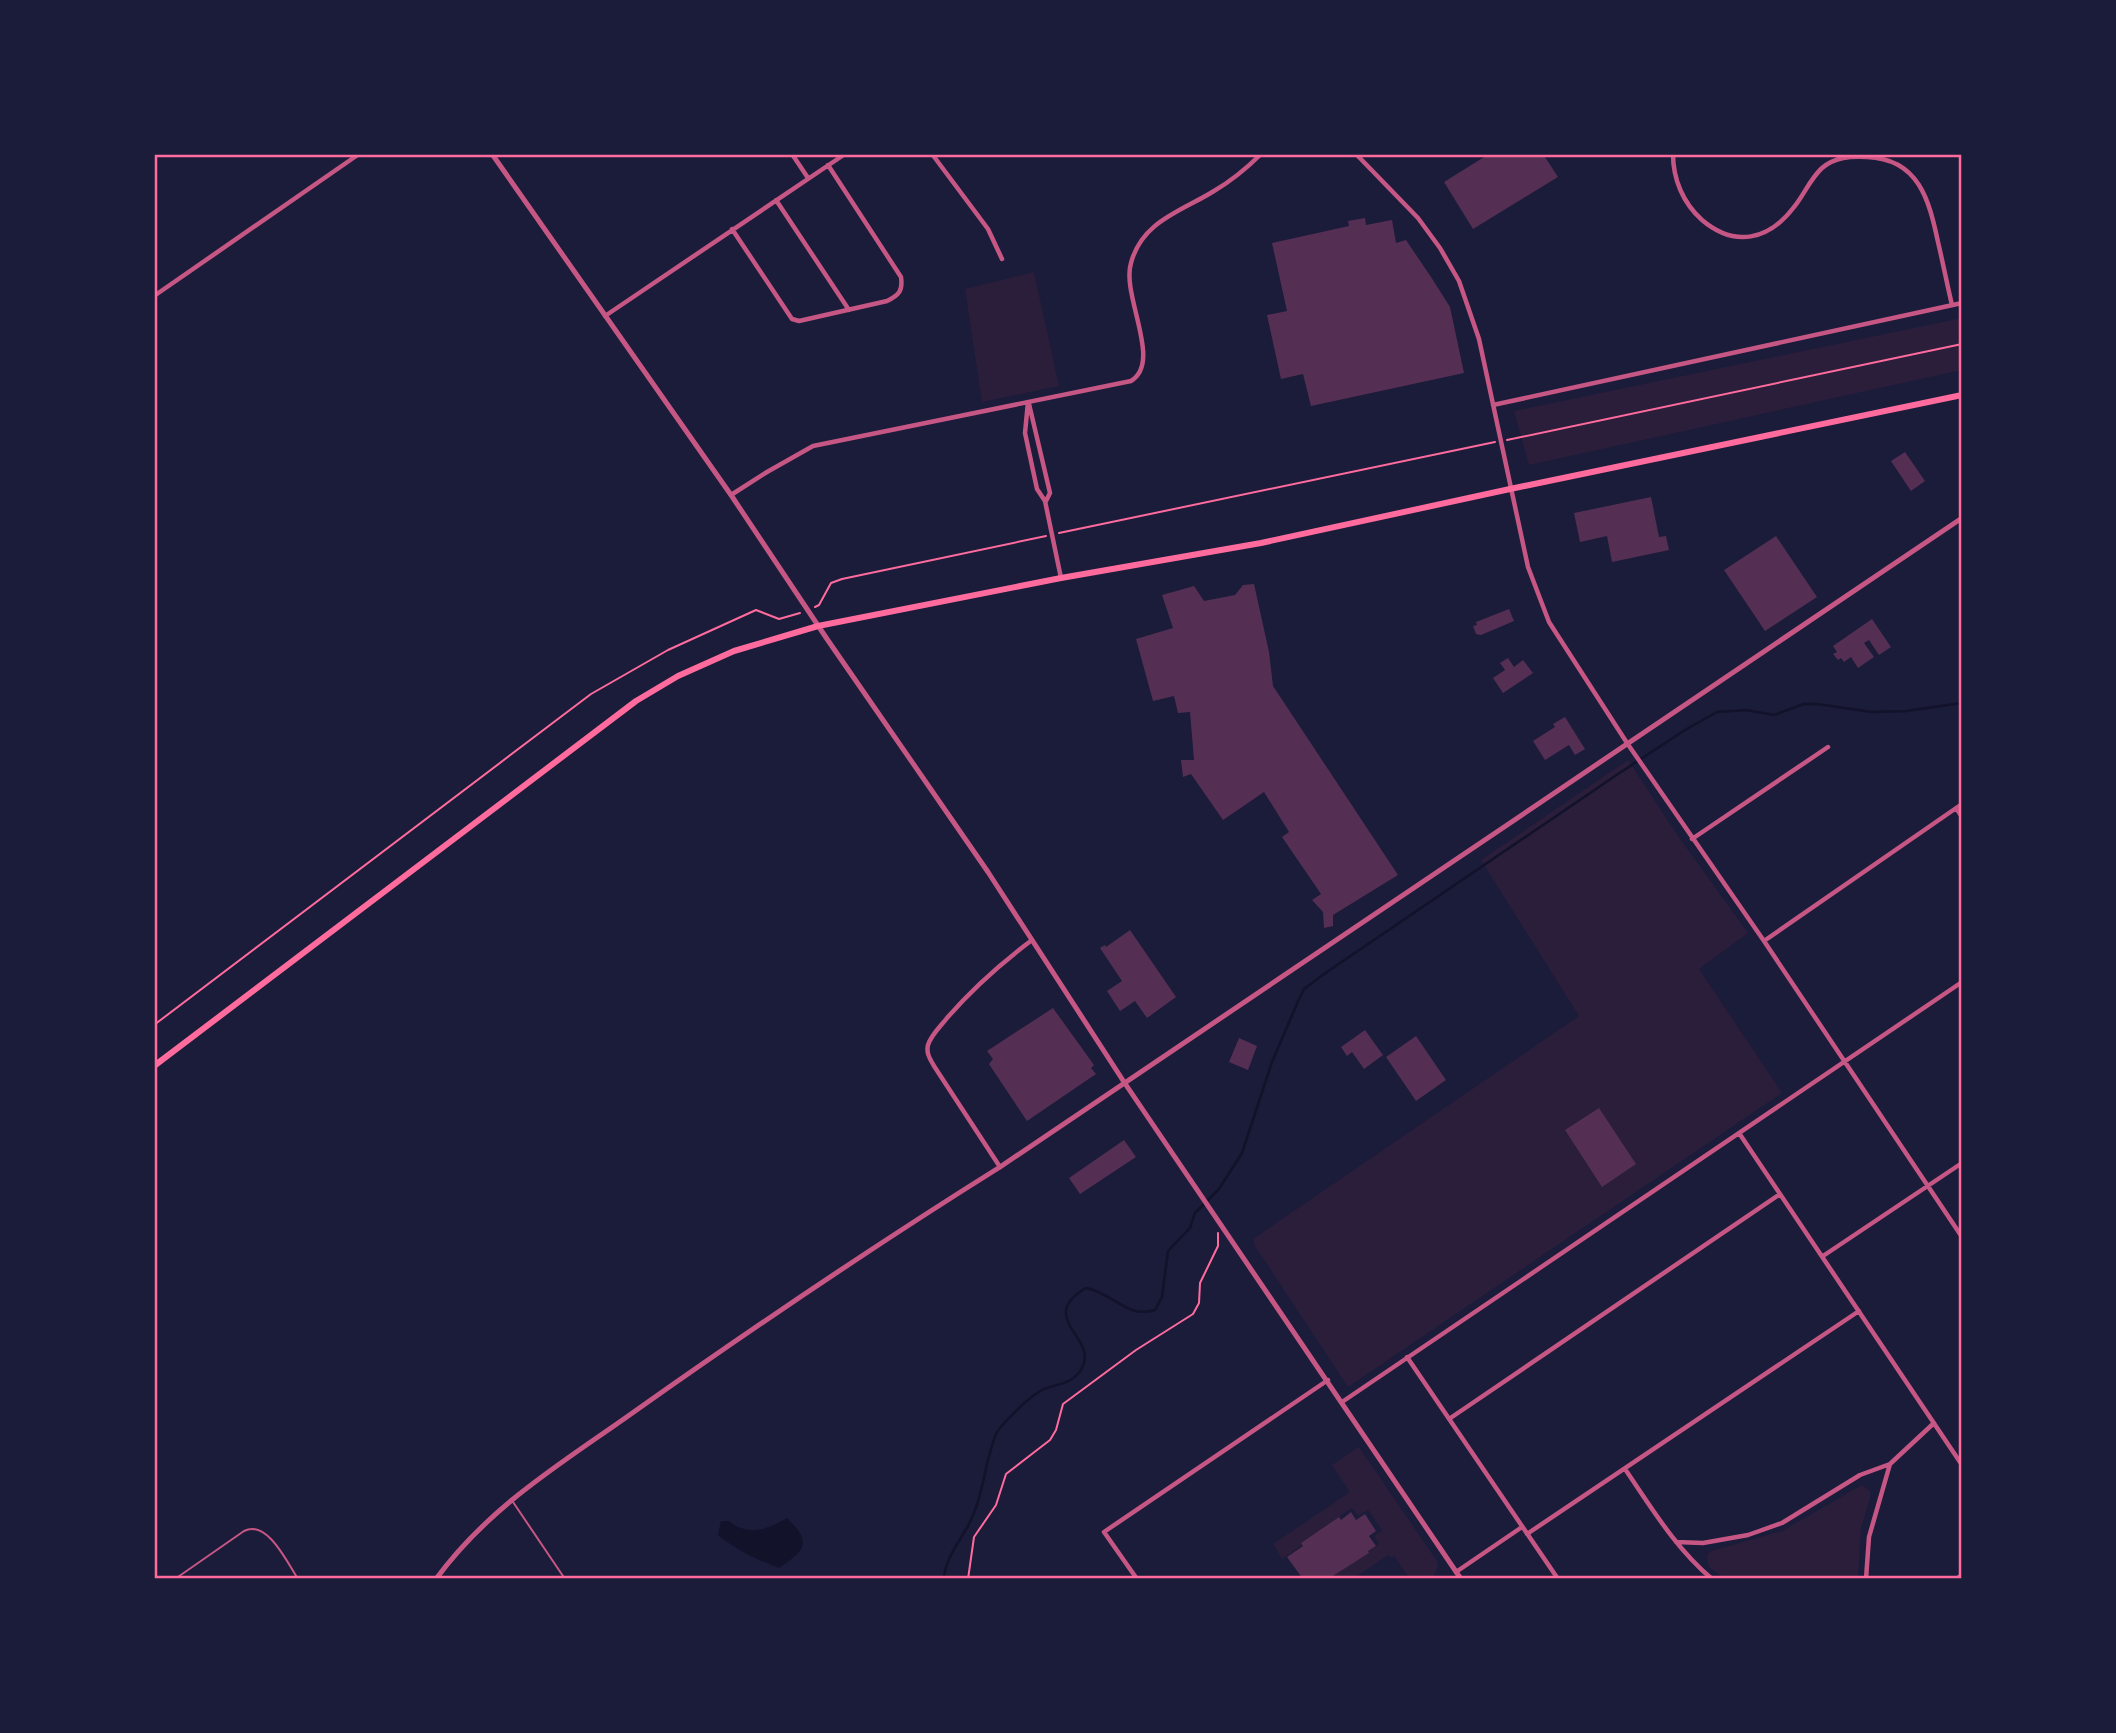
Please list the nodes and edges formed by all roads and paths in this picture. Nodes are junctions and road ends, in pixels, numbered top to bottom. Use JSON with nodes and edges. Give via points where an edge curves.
{"nodes":[{"id":1,"x":359,"y":154,"type":"edge"},
{"id":2,"x":492,"y":154,"type":"edge"},
{"id":3,"x":792,"y":154,"type":"edge"},
{"id":4,"x":845,"y":154,"type":"edge"},
{"id":5,"x":932,"y":154,"type":"edge"},
{"id":6,"x":1261,"y":154,"type":"edge"},
{"id":7,"x":1356,"y":154,"type":"edge"},
{"id":8,"x":1673,"y":154,"type":"edge"},
{"id":9,"x":828,"y":165,"type":"junction"},
{"id":10,"x":808,"y":178,"type":"junction"},
{"id":11,"x":776,"y":200,"type":"junction"},
{"id":12,"x":732,"y":229,"type":"junction"},
{"id":13,"x":1002,"y":259,"type":"dead end"},
{"id":14,"x":154,"y":296,"type":"edge"},
{"id":15,"x":1962,"y":303,"type":"edge"},
{"id":16,"x":1952,"y":305,"type":"junction"},
{"id":17,"x":849,"y":310,"type":"junction"},
{"id":18,"x":605,"y":316,"type":"junction"},
{"id":19,"x":1962,"y":344,"type":"edge"},
{"id":20,"x":1962,"y":395,"type":"edge"},
{"id":21,"x":1028,"y":402,"type":"junction"},
{"id":22,"x":1493,"y":405,"type":"junction"},
{"id":23,"x":1501,"y":441,"type":"junction"},
{"id":24,"x":1510,"y":488,"type":"junction"},
{"id":25,"x":732,"y":495,"type":"junction"},
{"id":26,"x":1045,"y":501,"type":"junction"},
{"id":27,"x":1962,"y":518,"type":"edge"},
{"id":28,"x":1052,"y":535,"type":"junction"},
{"id":29,"x":1061,"y":578,"type":"junction"},
{"id":30,"x":831,"y":583,"type":"dead end"},
{"id":31,"x":756,"y":610,"type":"dead end"},
{"id":32,"x":818,"y":626,"type":"junction"},
{"id":33,"x":1627,"y":743,"type":"junction"},
{"id":34,"x":1828,"y":747,"type":"dead end"},
{"id":35,"x":1962,"y":804,"type":"edge"},
{"id":36,"x":1956,"y":808,"type":"junction"},
{"id":37,"x":1962,"y":817,"type":"edge"},
{"id":38,"x":1692,"y":839,"type":"junction"},
{"id":39,"x":1032,"y":940,"type":"junction"},
{"id":40,"x":1764,"y":941,"type":"junction"},
{"id":41,"x":1962,"y":982,"type":"edge"},
{"id":42,"x":154,"y":1026,"type":"edge"},
{"id":43,"x":1845,"y":1061,"type":"junction"},
{"id":44,"x":154,"y":1066,"type":"edge"},
{"id":45,"x":1124,"y":1082,"type":"junction"},
{"id":46,"x":1739,"y":1133,"type":"junction"},
{"id":47,"x":1962,"y":1163,"type":"edge"},
{"id":48,"x":1000,"y":1167,"type":"junction"},
{"id":49,"x":1928,"y":1186,"type":"junction"},
{"id":50,"x":1780,"y":1194,"type":"junction"},
{"id":51,"x":1225,"y":1228,"type":"junction"},
{"id":52,"x":1962,"y":1237,"type":"edge"},
{"id":53,"x":1823,"y":1256,"type":"junction"},
{"id":54,"x":1859,"y":1311,"type":"junction"},
{"id":55,"x":1407,"y":1357,"type":"junction"},
{"id":56,"x":1328,"y":1380,"type":"junction"},
{"id":57,"x":1342,"y":1402,"type":"junction"},
{"id":58,"x":1449,"y":1419,"type":"junction"},
{"id":59,"x":1934,"y":1423,"type":"junction"},
{"id":60,"x":1890,"y":1464,"type":"junction"},
{"id":61,"x":1962,"y":1465,"type":"edge"},
{"id":62,"x":1625,"y":1469,"type":"junction"},
{"id":63,"x":511,"y":1499,"type":"junction"},
{"id":64,"x":1522,"y":1527,"type":"junction"},
{"id":65,"x":1527,"y":1534,"type":"junction"},
{"id":66,"x":1676,"y":1542,"type":"junction"},
{"id":67,"x":1962,"y":1575,"type":"edge"},
{"id":68,"x":1458,"y":1577,"type":"edge"},
{"id":69,"x":175,"y":1579,"type":"edge"},
{"id":70,"x":298,"y":1579,"type":"edge"},
{"id":71,"x":436,"y":1579,"type":"edge"},
{"id":72,"x":565,"y":1579,"type":"edge"},
{"id":73,"x":968,"y":1579,"type":"edge"},
{"id":74,"x":1137,"y":1579,"type":"edge"},
{"id":75,"x":1558,"y":1579,"type":"edge"},
{"id":76,"x":1712,"y":1579,"type":"edge"},
{"id":77,"x":1866,"y":1579,"type":"edge"},
{"id":78,"x":1956,"y":1579,"type":"edge"}],
"edges":[{"from":1,"to":14,"type":"street"},
{"from":2,"to":18,"type":"street"},
{"from":3,"to":10,"type":"street"},
{"from":4,"to":9,"type":"street"},
{"from":5,"to":13,"type":"street","via":[[988,229]]},
{"from":6,"to":21,"type":"street","via":[[1214,191],[1153,225],[1139,242],[1130,264],[1129,283],[1144,347],[1144,364],[1137,377]]},
{"from":7,"to":22,"type":"street","via":[[1418,218],[1459,281],[1479,339]]},
{"from":8,"to":16,"type":"street","via":[[1676,182],[1683,196],[1698,217],[1731,238],[1748,238],[1782,223],[1810,182],[1835,159],[1882,157],[1899,164],[1918,182],[1930,203]]},
{"from":9,"to":10,"type":"street"},
{"from":9,"to":17,"type":"street","via":[[901,277],[903,288],[887,301]]},
{"from":10,"to":11,"type":"street"},
{"from":11,"to":12,"type":"street"},
{"from":11,"to":17,"type":"street"},
{"from":12,"to":17,"type":"street","via":[[792,319]]},
{"from":12,"to":18,"type":"street"},
{"from":15,"to":16,"type":"street"},
{"from":16,"to":22,"type":"street"},
{"from":18,"to":25,"type":"street"},
{"from":19,"to":23,"type":"path"},
{"from":20,"to":24,"type":"main road"},
{"from":21,"to":25,"type":"street","via":[[813,446]]},
{"from":21,"to":26,"type":"street","via":[[1025,433],[1037,489]]},
{"from":21,"to":26,"type":"street","via":[[1050,493]]},
{"from":22,"to":23,"type":"street"},
{"from":23,"to":24,"type":"street"},
{"from":23,"to":28,"type":"path"},
{"from":24,"to":29,"type":"main road","via":[[1261,543]]},
{"from":24,"to":33,"type":"street","via":[[1528,567],[1549,622]]},
{"from":25,"to":32,"type":"street"},
{"from":26,"to":28,"type":"street"},
{"from":27,"to":33,"type":"street"},
{"from":28,"to":29,"type":"street"},
{"from":28,"to":30,"type":"path"},
{"from":29,"to":32,"type":"main road"},
{"from":31,"to":42,"type":"path","via":[[668,650],[591,694]]},
{"from":32,"to":39,"type":"street"},
{"from":32,"to":44,"type":"main road","via":[[734,651],[636,701]]},
{"from":33,"to":38,"type":"street"},
{"from":33,"to":45,"type":"street"},
{"from":34,"to":38,"type":"street"},
{"from":35,"to":36,"type":"street"},
{"from":36,"to":37,"type":"street"},
{"from":36,"to":40,"type":"street"},
{"from":38,"to":40,"type":"street"},
{"from":39,"to":45,"type":"street"},
{"from":39,"to":48,"type":"street","via":[[990,972],[928,1044],[930,1058]]},
{"from":40,"to":43,"type":"street"},
{"from":41,"to":43,"type":"street"},
{"from":43,"to":46,"type":"street"},
{"from":43,"to":49,"type":"street"},
{"from":45,"to":48,"type":"street"},
{"from":45,"to":51,"type":"street"},
{"from":46,"to":50,"type":"street"},
{"from":46,"to":55,"type":"street"},
{"from":47,"to":49,"type":"street"},
{"from":48,"to":63,"type":"street","via":[[861,1255]]},
{"from":49,"to":52,"type":"street"},
{"from":49,"to":53,"type":"street"},
{"from":50,"to":53,"type":"street"},
{"from":50,"to":58,"type":"street"},
{"from":51,"to":56,"type":"street"},
{"from":51,"to":73,"type":"path","via":[[1217,1234],[1218,1246],[1200,1283],[1196,1311],[1063,1404],[1049,1440],[1006,1474],[996,1505],[974,1537]]},
{"from":53,"to":54,"type":"street"},
{"from":54,"to":59,"type":"street"},
{"from":54,"to":62,"type":"street"},
{"from":55,"to":57,"type":"street"},
{"from":55,"to":58,"type":"street"},
{"from":56,"to":57,"type":"street"},
{"from":56,"to":74,"type":"street","via":[[1104,1532]]},
{"from":57,"to":68,"type":"street"},
{"from":58,"to":64,"type":"street"},
{"from":59,"to":60,"type":"street"},
{"from":59,"to":61,"type":"street"},
{"from":60,"to":66,"type":"street","via":[[1860,1475],[1782,1523],[1727,1540]]},
{"from":60,"to":77,"type":"street","via":[[1870,1530]]},
{"from":62,"to":65,"type":"street"},
{"from":62,"to":66,"type":"street"},
{"from":63,"to":71,"type":"street"},
{"from":63,"to":72,"type":"lane"},
{"from":64,"to":65,"type":"street"},
{"from":64,"to":68,"type":"street"},
{"from":65,"to":75,"type":"street"},
{"from":66,"to":76,"type":"street"},
{"from":67,"to":78,"type":"street"},
{"from":69,"to":70,"type":"lane","via":[[253,1527],[268,1535]]}]}
